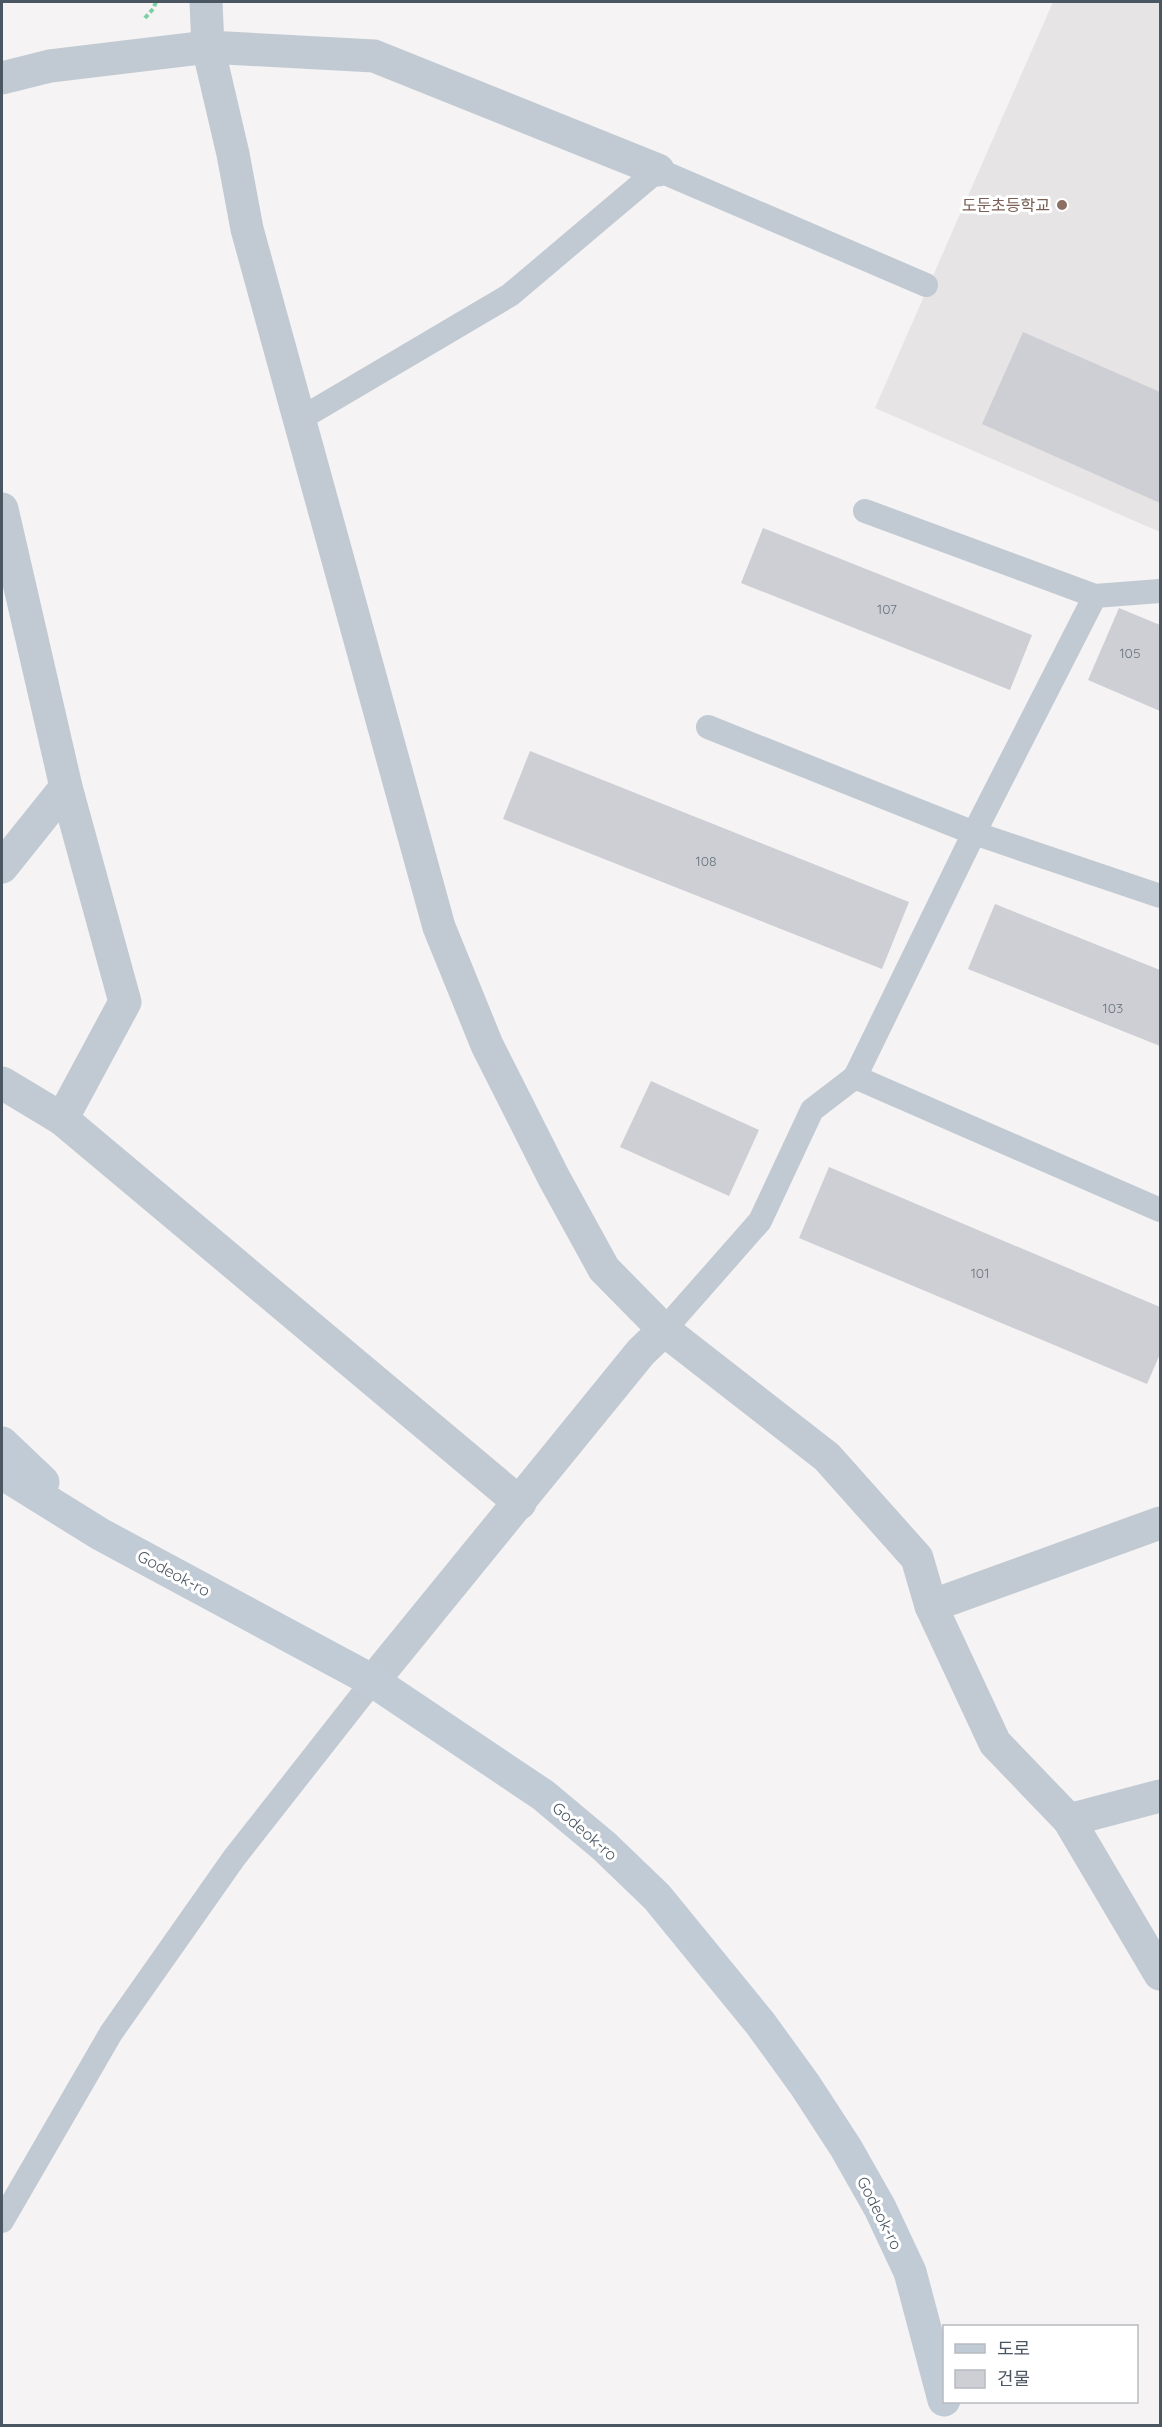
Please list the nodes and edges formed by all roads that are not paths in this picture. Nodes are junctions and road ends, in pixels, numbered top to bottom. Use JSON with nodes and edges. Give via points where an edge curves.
{"nodes":[{"id":1,"x":206,"y":2,"type":"edge"},
{"id":2,"x":208,"y":47,"type":"junction"},
{"id":3,"x":2,"y":78,"type":"edge"},
{"id":4,"x":658,"y":170,"type":"junction"},
{"id":5,"x":926,"y":285,"type":"dead end"},
{"id":6,"x":300,"y":419,"type":"junction"},
{"id":7,"x":865,"y":511,"type":"dead end"},
{"id":8,"x":2,"y":516,"type":"edge"},
{"id":9,"x":1161,"y":591,"type":"edge"},
{"id":10,"x":1095,"y":596,"type":"junction"},
{"id":11,"x":708,"y":727,"type":"dead end"},
{"id":12,"x":66,"y":787,"type":"junction"},
{"id":13,"x":974,"y":833,"type":"junction"},
{"id":14,"x":2,"y":867,"type":"edge"},
{"id":15,"x":1161,"y":896,"type":"edge"},
{"id":16,"x":855,"y":1077,"type":"junction"},
{"id":17,"x":2,"y":1083,"type":"edge"},
{"id":18,"x":62,"y":1119,"type":"junction"},
{"id":19,"x":1161,"y":1210,"type":"edge"},
{"id":20,"x":664,"y":1330,"type":"junction"},
{"id":21,"x":2,"y":1443,"type":"edge"},
{"id":22,"x":2,"y":1473,"type":"edge"},
{"id":23,"x":2,"y":1497,"type":"edge"},
{"id":24,"x":520,"y":1503,"type":"junction"},
{"id":25,"x":1161,"y":1523,"type":"edge"},
{"id":26,"x":100,"y":1533,"type":"junction"},
{"id":27,"x":931,"y":1606,"type":"junction"},
{"id":28,"x":373,"y":1681,"type":"junction"},
{"id":29,"x":1161,"y":1796,"type":"edge"},
{"id":30,"x":1069,"y":1820,"type":"junction"},
{"id":31,"x":1161,"y":1974,"type":"edge"},
{"id":32,"x":2,"y":2220,"type":"edge"},
{"id":33,"x":943,"y":2394,"type":"edge"},
{"id":34,"x":945,"y":2403,"type":"edge"},
{"id":35,"x":951,"y":2426,"type":"edge"}],
"edges":[{"from":1,"to":2,"type":"street"},
{"from":2,"to":3,"type":"street","via":[[50,66]]},
{"from":2,"to":4,"type":"street","via":[[375,56]]},
{"from":2,"to":6,"type":"street","via":[[247,229]]},
{"from":4,"to":5,"type":"lane"},
{"from":4,"to":6,"type":"lane","via":[[510,295]]},
{"from":6,"to":20,"type":"street","via":[[439,927],[487,1045],[604,1269]]},
{"from":7,"to":10,"type":"lane"},
{"from":8,"to":12,"type":"street"},
{"from":9,"to":10,"type":"lane"},
{"from":10,"to":13,"type":"lane"},
{"from":11,"to":13,"type":"lane"},
{"from":12,"to":14,"type":"street"},
{"from":12,"to":18,"type":"street","via":[[125,1002]]},
{"from":13,"to":15,"type":"lane"},
{"from":13,"to":16,"type":"lane"},
{"from":16,"to":19,"type":"lane"},
{"from":16,"to":20,"type":"lane","via":[[812,1110],[760,1221]]},
{"from":17,"to":18,"type":"street"},
{"from":18,"to":24,"type":"street"},
{"from":20,"to":24,"type":"street","via":[[641,1352]]},
{"from":20,"to":27,"type":"street","via":[[827,1457],[916,1558]]},
{"from":21,"to":26,"type":"main road"},
{"from":22,"to":26,"type":"main road","name":"Godeok-ro"},
{"from":23,"to":26,"type":"main road"},
{"from":24,"to":28,"type":"street"},
{"from":25,"to":27,"type":"street"},
{"from":26,"to":28,"type":"main road","name":"Godeok-ro"},
{"from":27,"to":30,"type":"street","via":[[995,1743]]},
{"from":28,"to":32,"type":"lane","via":[[234,1858],[111,2033]]},
{"from":28,"to":33,"type":"main road","name":"Godeok-ro","via":[[543,1795],[657,1897],[711,1960],[805,2085],[880,2208],[910,2272]]},
{"from":29,"to":30,"type":"street"},
{"from":30,"to":31,"type":"street"},
{"from":34,"to":35,"type":"main road","name":"Godeok-ro"}]}
